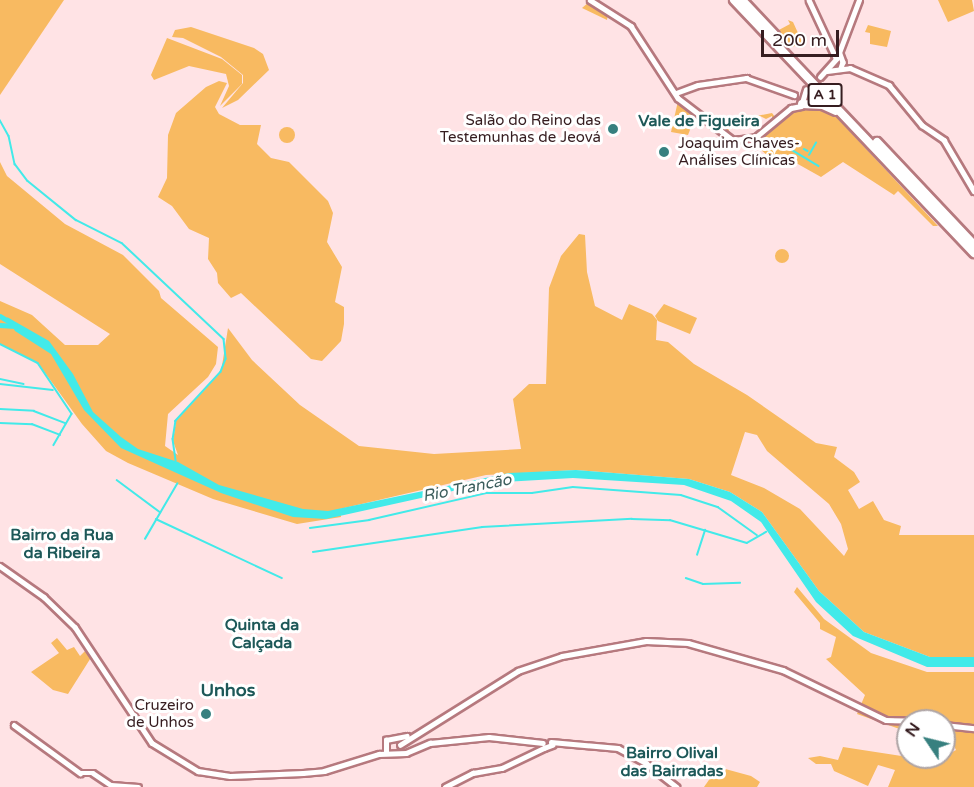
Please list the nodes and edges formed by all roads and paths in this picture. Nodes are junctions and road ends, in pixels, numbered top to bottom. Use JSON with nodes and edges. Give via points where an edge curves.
{"nodes":[{"id":1,"x":590,"y":0,"type":"edge"},
{"id":2,"x":734,"y":0,"type":"edge"},
{"id":3,"x":742,"y":0,"type":"edge"},
{"id":4,"x":809,"y":0,"type":"edge"},
{"id":5,"x":859,"y":0,"type":"edge"},
{"id":6,"x":835,"y":56,"type":"junction"},
{"id":7,"x":841,"y":65,"type":"junction"},
{"id":8,"x":827,"y":71,"type":"junction"},
{"id":9,"x":820,"y":77,"type":"dead end"},
{"id":10,"x":812,"y":85,"type":"dead end"},
{"id":11,"x":806,"y":90,"type":"junction"},
{"id":12,"x":677,"y":95,"type":"junction"},
{"id":13,"x":795,"y":95,"type":"junction"},
{"id":14,"x":800,"y":103,"type":"junction"},
{"id":15,"x":841,"y":113,"type":"junction"},
{"id":16,"x":974,"y":192,"type":"edge"},
{"id":17,"x":974,"y":245,"type":"edge"},
{"id":18,"x":974,"y":254,"type":"edge"},
{"id":19,"x":0,"y":566,"type":"edge"},
{"id":20,"x":896,"y":720,"type":"edge"},
{"id":21,"x":14,"y":725,"type":"dead end"},
{"id":22,"x":956,"y":726,"type":"edge"},
{"id":23,"x":974,"y":728,"type":"edge"},
{"id":24,"x":411,"y":734,"type":"junction"},
{"id":25,"x":396,"y":739,"type":"junction"},
{"id":26,"x":544,"y":745,"type":"junction"},
{"id":27,"x":400,"y":746,"type":"junction"},
{"id":28,"x":383,"y":747,"type":"junction"},
{"id":29,"x":409,"y":751,"type":"junction"},
{"id":30,"x":386,"y":753,"type":"junction"},
{"id":31,"x":396,"y":753,"type":"junction"},
{"id":32,"x":372,"y":756,"type":"junction"},
{"id":33,"x":138,"y":787,"type":"edge"},
{"id":34,"x":445,"y":787,"type":"edge"},
{"id":35,"x":677,"y":787,"type":"edge"}],
"edges":[{"from":1,"to":12,"type":"street","via":[[631,26]]},
{"from":2,"to":15,"type":"highway","number":"A 1"},
{"from":3,"to":17,"type":"highway","number":"A 1"},
{"from":4,"to":6,"type":"street"},
{"from":5,"to":6,"type":"street"},
{"from":6,"to":7,"type":"street"},
{"from":6,"to":7,"type":"street"},
{"from":6,"to":8,"type":"street"},
{"from":7,"to":8,"type":"street"},
{"from":7,"to":16,"type":"street","via":[[889,85],[922,125],[944,140]]},
{"from":8,"to":9,"type":"street"},
{"from":10,"to":11,"type":"street"},
{"from":11,"to":13,"type":"street"},
{"from":11,"to":14,"type":"street"},
{"from":12,"to":13,"type":"street","via":[[698,85],[746,78]]},
{"from":12,"to":14,"type":"street","via":[[733,140],[756,137]]},
{"from":13,"to":14,"type":"street"},
{"from":13,"to":14,"type":"street","via":[[791,101]]},
{"from":14,"to":15,"type":"highway","via":[[823,105]]},
{"from":15,"to":18,"type":"highway","number":"A 1"},
{"from":19,"to":32,"type":"street","via":[[54,606],[103,666],[128,712],[164,754],[212,774],[324,771]]},
{"from":20,"to":24,"type":"street","via":[[886,720],[783,670],[688,643],[646,641],[565,655],[518,671]]},
{"from":21,"to":33,"type":"street","via":[[80,773],[93,773],[111,785]]},
{"from":22,"to":23,"type":"street"},
{"from":24,"to":25,"type":"street"},
{"from":24,"to":27,"type":"street"},
{"from":25,"to":27,"type":"street"},
{"from":25,"to":28,"type":"street","via":[[386,740]]},
{"from":26,"to":29,"type":"street","via":[[489,737],[430,743]]},
{"from":26,"to":34,"type":"street","via":[[502,768],[473,773]]},
{"from":26,"to":35,"type":"street","via":[[618,748]]},
{"from":27,"to":29,"type":"street"},
{"from":27,"to":31,"type":"street"},
{"from":28,"to":30,"type":"street"},
{"from":28,"to":32,"type":"street"},
{"from":29,"to":31,"type":"street"},
{"from":30,"to":31,"type":"street"},
{"from":30,"to":32,"type":"street"}]}
